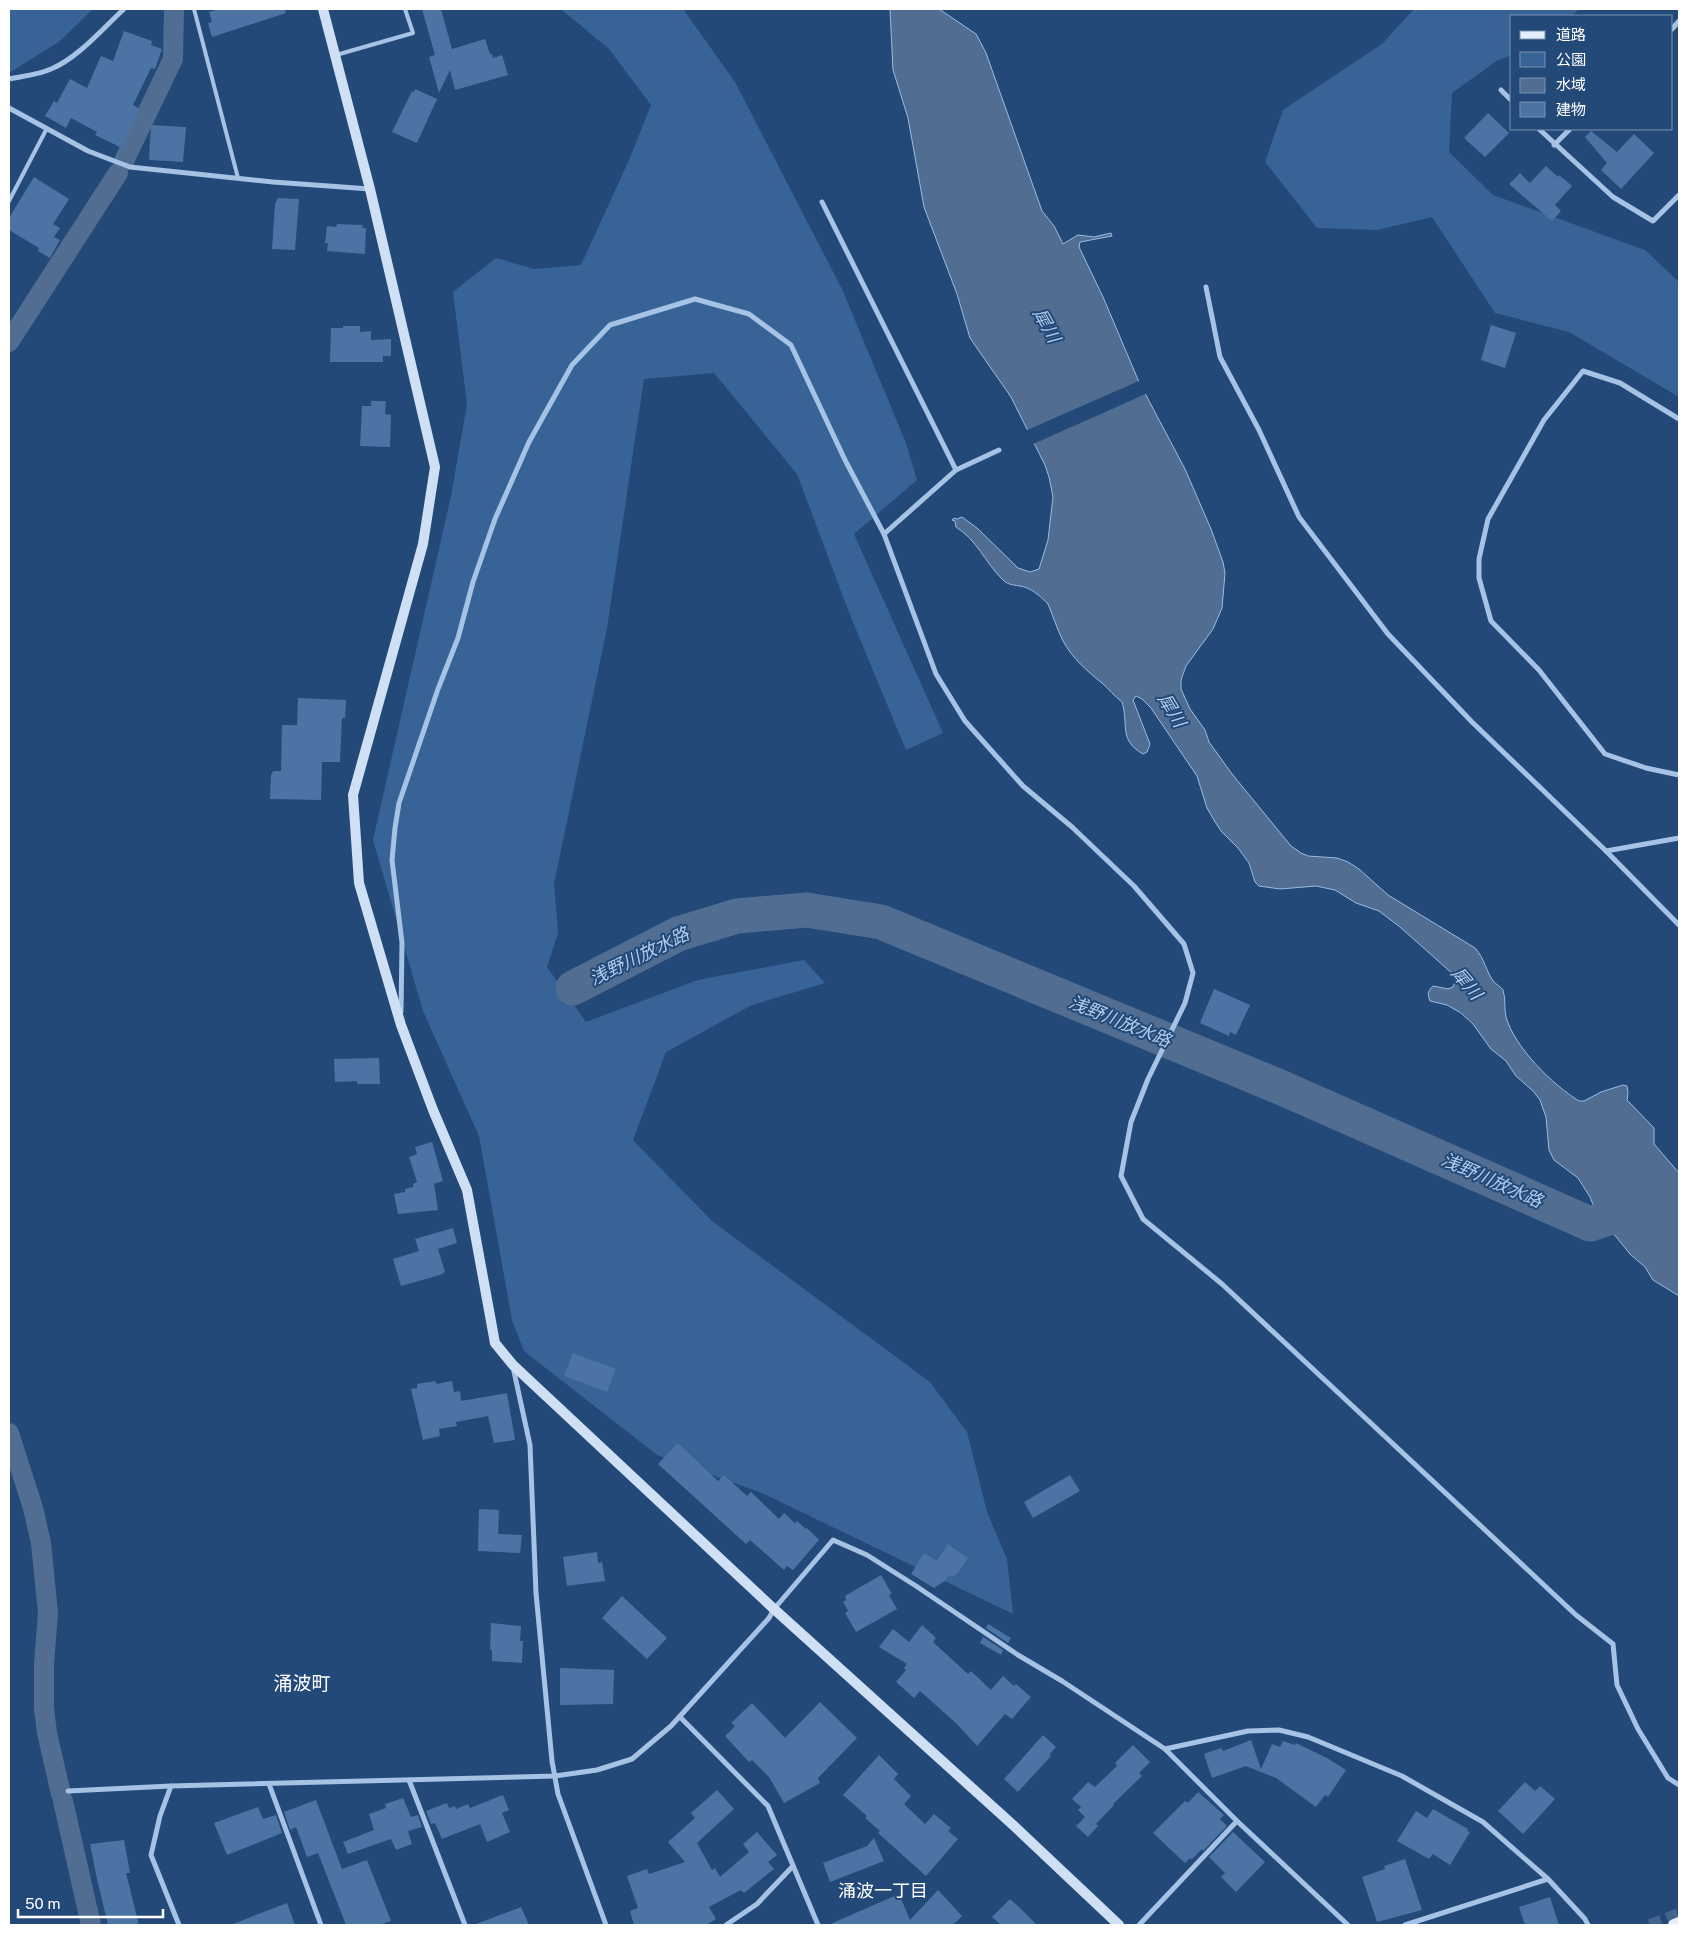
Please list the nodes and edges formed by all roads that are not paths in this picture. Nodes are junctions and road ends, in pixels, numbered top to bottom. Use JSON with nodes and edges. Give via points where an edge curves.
{"nodes":[{"id":1,"x":124,"y":9,"type":"edge"},
{"id":2,"x":194,"y":9,"type":"edge"},
{"id":3,"x":323,"y":9,"type":"edge"},
{"id":4,"x":406,"y":9,"type":"edge"},
{"id":5,"x":335,"y":55,"type":"junction"},
{"id":6,"x":9,"y":79,"type":"edge"},
{"id":7,"x":1501,"y":90,"type":"dead end"},
{"id":8,"x":1510,"y":99,"type":"edge"},
{"id":9,"x":9,"y":108,"type":"edge"},
{"id":10,"x":46,"y":130,"type":"junction"},
{"id":11,"x":1539,"y":130,"type":"edge"},
{"id":12,"x":1569,"y":130,"type":"edge"},
{"id":13,"x":1554,"y":145,"type":"junction"},
{"id":14,"x":238,"y":178,"type":"junction"},
{"id":15,"x":370,"y":189,"type":"junction"},
{"id":16,"x":1679,"y":195,"type":"edge"},
{"id":17,"x":9,"y":201,"type":"edge"},
{"id":18,"x":822,"y":202,"type":"dead end"},
{"id":19,"x":1206,"y":287,"type":"dead end"},
{"id":20,"x":1679,"y":419,"type":"edge"},
{"id":21,"x":999,"y":450,"type":"dead end"},
{"id":22,"x":956,"y":470,"type":"junction"},
{"id":23,"x":884,"y":534,"type":"junction"},
{"id":24,"x":1679,"y":775,"type":"edge"},
{"id":25,"x":1679,"y":838,"type":"edge"},
{"id":26,"x":1606,"y":851,"type":"junction"},
{"id":27,"x":1679,"y":925,"type":"edge"},
{"id":28,"x":401,"y":1025,"type":"junction"},
{"id":29,"x":513,"y":1365,"type":"junction"},
{"id":30,"x":774,"y":1608,"type":"junction"},
{"id":31,"x":680,"y":1717,"type":"junction"},
{"id":32,"x":1165,"y":1749,"type":"junction"},
{"id":33,"x":555,"y":1776,"type":"junction"},
{"id":34,"x":409,"y":1780,"type":"junction"},
{"id":35,"x":269,"y":1784,"type":"junction"},
{"id":36,"x":1679,"y":1785,"type":"edge"},
{"id":37,"x":171,"y":1786,"type":"junction"},
{"id":38,"x":68,"y":1790,"type":"dead end"},
{"id":39,"x":1237,"y":1821,"type":"junction"},
{"id":40,"x":793,"y":1866,"type":"junction"},
{"id":41,"x":1548,"y":1879,"type":"junction"},
{"id":42,"x":1679,"y":1923,"type":"edge"},
{"id":43,"x":179,"y":1925,"type":"edge"},
{"id":44,"x":321,"y":1925,"type":"edge"},
{"id":45,"x":465,"y":1925,"type":"edge"},
{"id":46,"x":606,"y":1925,"type":"edge"},
{"id":47,"x":726,"y":1925,"type":"edge"},
{"id":48,"x":818,"y":1925,"type":"edge"},
{"id":49,"x":1119,"y":1925,"type":"edge"},
{"id":50,"x":1140,"y":1925,"type":"edge"},
{"id":51,"x":1348,"y":1925,"type":"edge"},
{"id":52,"x":1405,"y":1925,"type":"edge"},
{"id":53,"x":1588,"y":1925,"type":"edge"},
{"id":54,"x":1674,"y":1925,"type":"edge"}],
"edges":[{"from":1,"to":6,"type":"street","via":[[79,51],[52,69]]},
{"from":2,"to":14,"type":"lane"},
{"from":3,"to":5,"type":"street"},
{"from":4,"to":5,"type":"lane","via":[[413,33]]},
{"from":5,"to":15,"type":"street"},
{"from":7,"to":8,"type":"street"},
{"from":9,"to":10,"type":"street"},
{"from":10,"to":14,"type":"street","via":[[130,167]]},
{"from":10,"to":17,"type":"lane"},
{"from":11,"to":13,"type":"street"},
{"from":12,"to":13,"type":"street"},
{"from":13,"to":16,"type":"street","via":[[1613,197],[1653,221]]},
{"from":14,"to":15,"type":"street"},
{"from":15,"to":28,"type":"street","via":[[435,467],[424,544],[353,795],[359,883]]},
{"from":18,"to":22,"type":"street"},
{"from":19,"to":26,"type":"street","via":[[1220,357],[1259,430],[1299,517],[1388,634],[1472,722]]},
{"from":20,"to":24,"type":"street","via":[[1620,383],[1583,371],[1544,420],[1488,519],[1479,559],[1479,578],[1491,621],[1539,670],[1605,754]]},
{"from":21,"to":22,"type":"street"},
{"from":22,"to":23,"type":"street"},
{"from":23,"to":28,"type":"street","via":[[845,460],[792,345],[749,314],[694,299],[610,325],[572,365],[525,450],[496,519],[458,638],[399,803],[392,860],[402,943]]},
{"from":23,"to":36,"type":"street","via":[[936,674],[965,721],[1023,786],[1072,826],[1134,886],[1184,944],[1193,973],[1185,1002],[1131,1122],[1121,1176],[1143,1219],[1222,1284],[1569,1608],[1612,1644],[1617,1685],[1638,1729],[1668,1778]]},
{"from":25,"to":26,"type":"street"},
{"from":26,"to":27,"type":"street"},
{"from":28,"to":29,"type":"street","via":[[467,1190],[495,1343]]},
{"from":29,"to":30,"type":"street"},
{"from":29,"to":33,"type":"street","via":[[530,1445],[536,1594]]},
{"from":30,"to":31,"type":"street","via":[[769,1618]]},
{"from":30,"to":32,"type":"street","via":[[833,1540],[867,1555]]},
{"from":30,"to":49,"type":"street"},
{"from":31,"to":33,"type":"street","via":[[632,1759],[598,1770]]},
{"from":31,"to":40,"type":"street","via":[[768,1806]]},
{"from":32,"to":39,"type":"street"},
{"from":32,"to":41,"type":"street","via":[[1248,1731],[1279,1730],[1308,1738],[1402,1776],[1483,1822]]},
{"from":33,"to":34,"type":"street"},
{"from":33,"to":46,"type":"street","via":[[558,1794]]},
{"from":34,"to":35,"type":"street"},
{"from":34,"to":45,"type":"street"},
{"from":35,"to":37,"type":"street"},
{"from":35,"to":44,"type":"street"},
{"from":37,"to":38,"type":"street"},
{"from":37,"to":43,"type":"street","via":[[151,1855]]},
{"from":39,"to":50,"type":"street"},
{"from":39,"to":51,"type":"street"},
{"from":40,"to":47,"type":"street","via":[[757,1904]]},
{"from":40,"to":48,"type":"street"},
{"from":41,"to":52,"type":"street"},
{"from":41,"to":53,"type":"street"},
{"from":42,"to":54,"type":"main road"}]}
